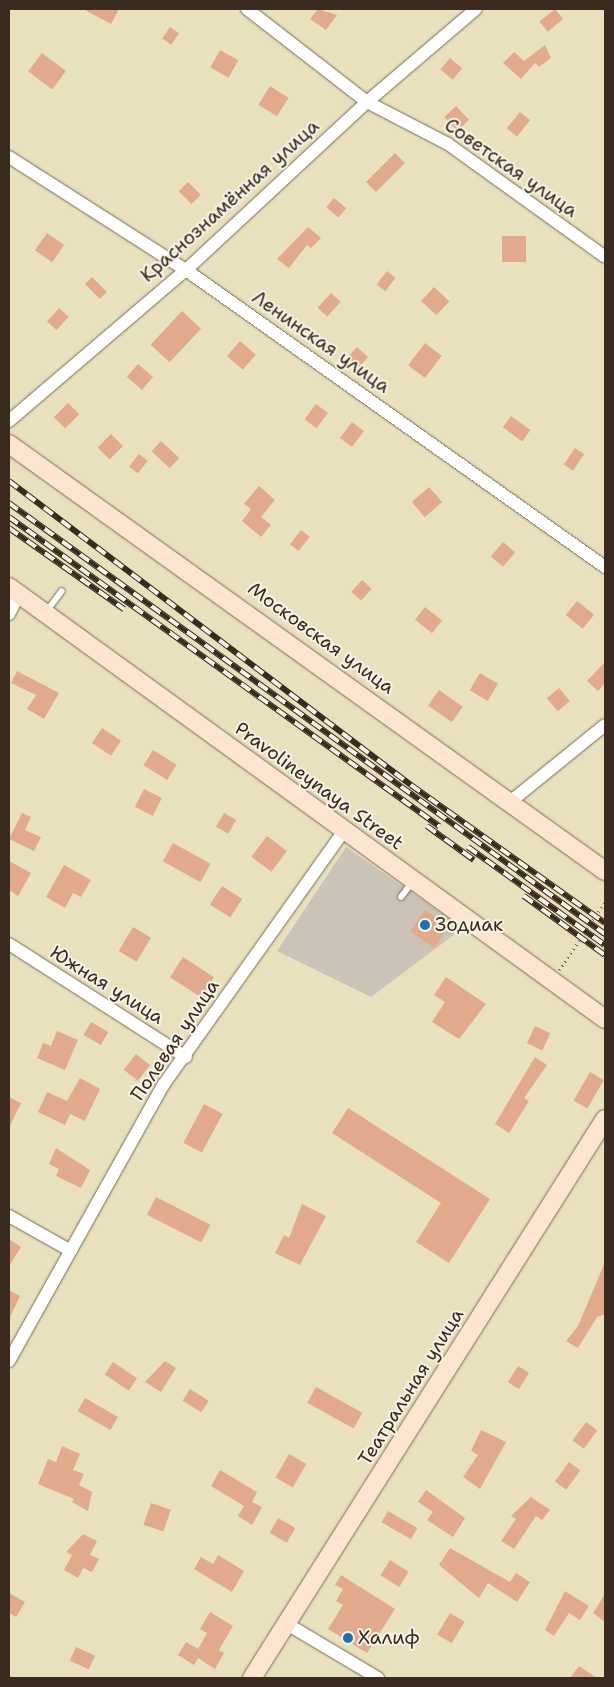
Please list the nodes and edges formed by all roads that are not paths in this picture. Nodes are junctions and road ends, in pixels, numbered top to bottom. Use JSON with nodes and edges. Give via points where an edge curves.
{"nodes":[{"id":1,"x":247,"y":9,"type":"edge"},
{"id":2,"x":476,"y":9,"type":"edge"},
{"id":3,"x":367,"y":102,"type":"junction"},
{"id":4,"x":9,"y":157,"type":"edge"},
{"id":5,"x":605,"y":257,"type":"edge"},
{"id":6,"x":186,"y":270,"type":"junction"},
{"id":7,"x":9,"y":421,"type":"edge"},
{"id":8,"x":9,"y":444,"type":"edge"},
{"id":9,"x":605,"y":567,"type":"edge"},
{"id":10,"x":14,"y":590,"type":"edge"},
{"id":11,"x":62,"y":591,"type":"dead end"},
{"id":12,"x":46,"y":613,"type":"junction"},
{"id":13,"x":9,"y":614,"type":"edge"},
{"id":14,"x":605,"y":725,"type":"edge"},
{"id":15,"x":510,"y":802,"type":"junction"},
{"id":16,"x":345,"y":829,"type":"junction"},
{"id":17,"x":605,"y":871,"type":"edge"},
{"id":18,"x":412,"y":881,"type":"junction"},
{"id":19,"x":401,"y":897,"type":"dead end"},
{"id":20,"x":9,"y":944,"type":"edge"},
{"id":21,"x":605,"y":1019,"type":"edge"},
{"id":22,"x":186,"y":1057,"type":"junction"},
{"id":23,"x":605,"y":1119,"type":"edge"},
{"id":24,"x":9,"y":1216,"type":"edge"},
{"id":25,"x":71,"y":1252,"type":"junction"},
{"id":26,"x":9,"y":1361,"type":"edge"},
{"id":27,"x":287,"y":1624,"type":"junction"},
{"id":28,"x":252,"y":1678,"type":"edge"},
{"id":29,"x":378,"y":1678,"type":"edge"}],
"edges":[{"from":1,"to":3,"type":"street","name":"Советская улица"},
{"from":2,"to":3,"type":"street","name":"Краснознамённая улица"},
{"from":3,"to":5,"type":"street","name":"Советская улица","via":[[448,144]]},
{"from":3,"to":6,"type":"street","name":"Краснознамённая улица"},
{"from":4,"to":6,"type":"street","name":"Ленинская улица"},
{"from":6,"to":7,"type":"street","name":"Краснознамённая улица"},
{"from":6,"to":9,"type":"street","name":"Ленинская улица"},
{"from":8,"to":15,"type":"main road","name":"Московская улица"},
{"from":10,"to":12,"type":"main road","name":"Pravolineynaya Street"},
{"from":10,"to":13,"type":"street"},
{"from":11,"to":12,"type":"lane"},
{"from":12,"to":16,"type":"main road","name":"Pravolineynaya Street"},
{"from":14,"to":15,"type":"street"},
{"from":15,"to":17,"type":"main road","name":"Московская улица"},
{"from":16,"to":18,"type":"main road","name":"Pravolineynaya Street"},
{"from":16,"to":22,"type":"street","name":"Полевая улица"},
{"from":18,"to":19,"type":"lane"},
{"from":18,"to":21,"type":"main road","name":"Pravolineynaya Street"},
{"from":20,"to":22,"type":"street","name":"Южная улица"},
{"from":22,"to":25,"type":"street","name":"Полевая улица","via":[[164,1084]]},
{"from":23,"to":27,"type":"main road","name":"Театральная улица"},
{"from":24,"to":25,"type":"street"},
{"from":25,"to":26,"type":"street","name":"Полевая улица"},
{"from":27,"to":28,"type":"main road","name":"Театральная улица"},
{"from":27,"to":29,"type":"street"}]}
